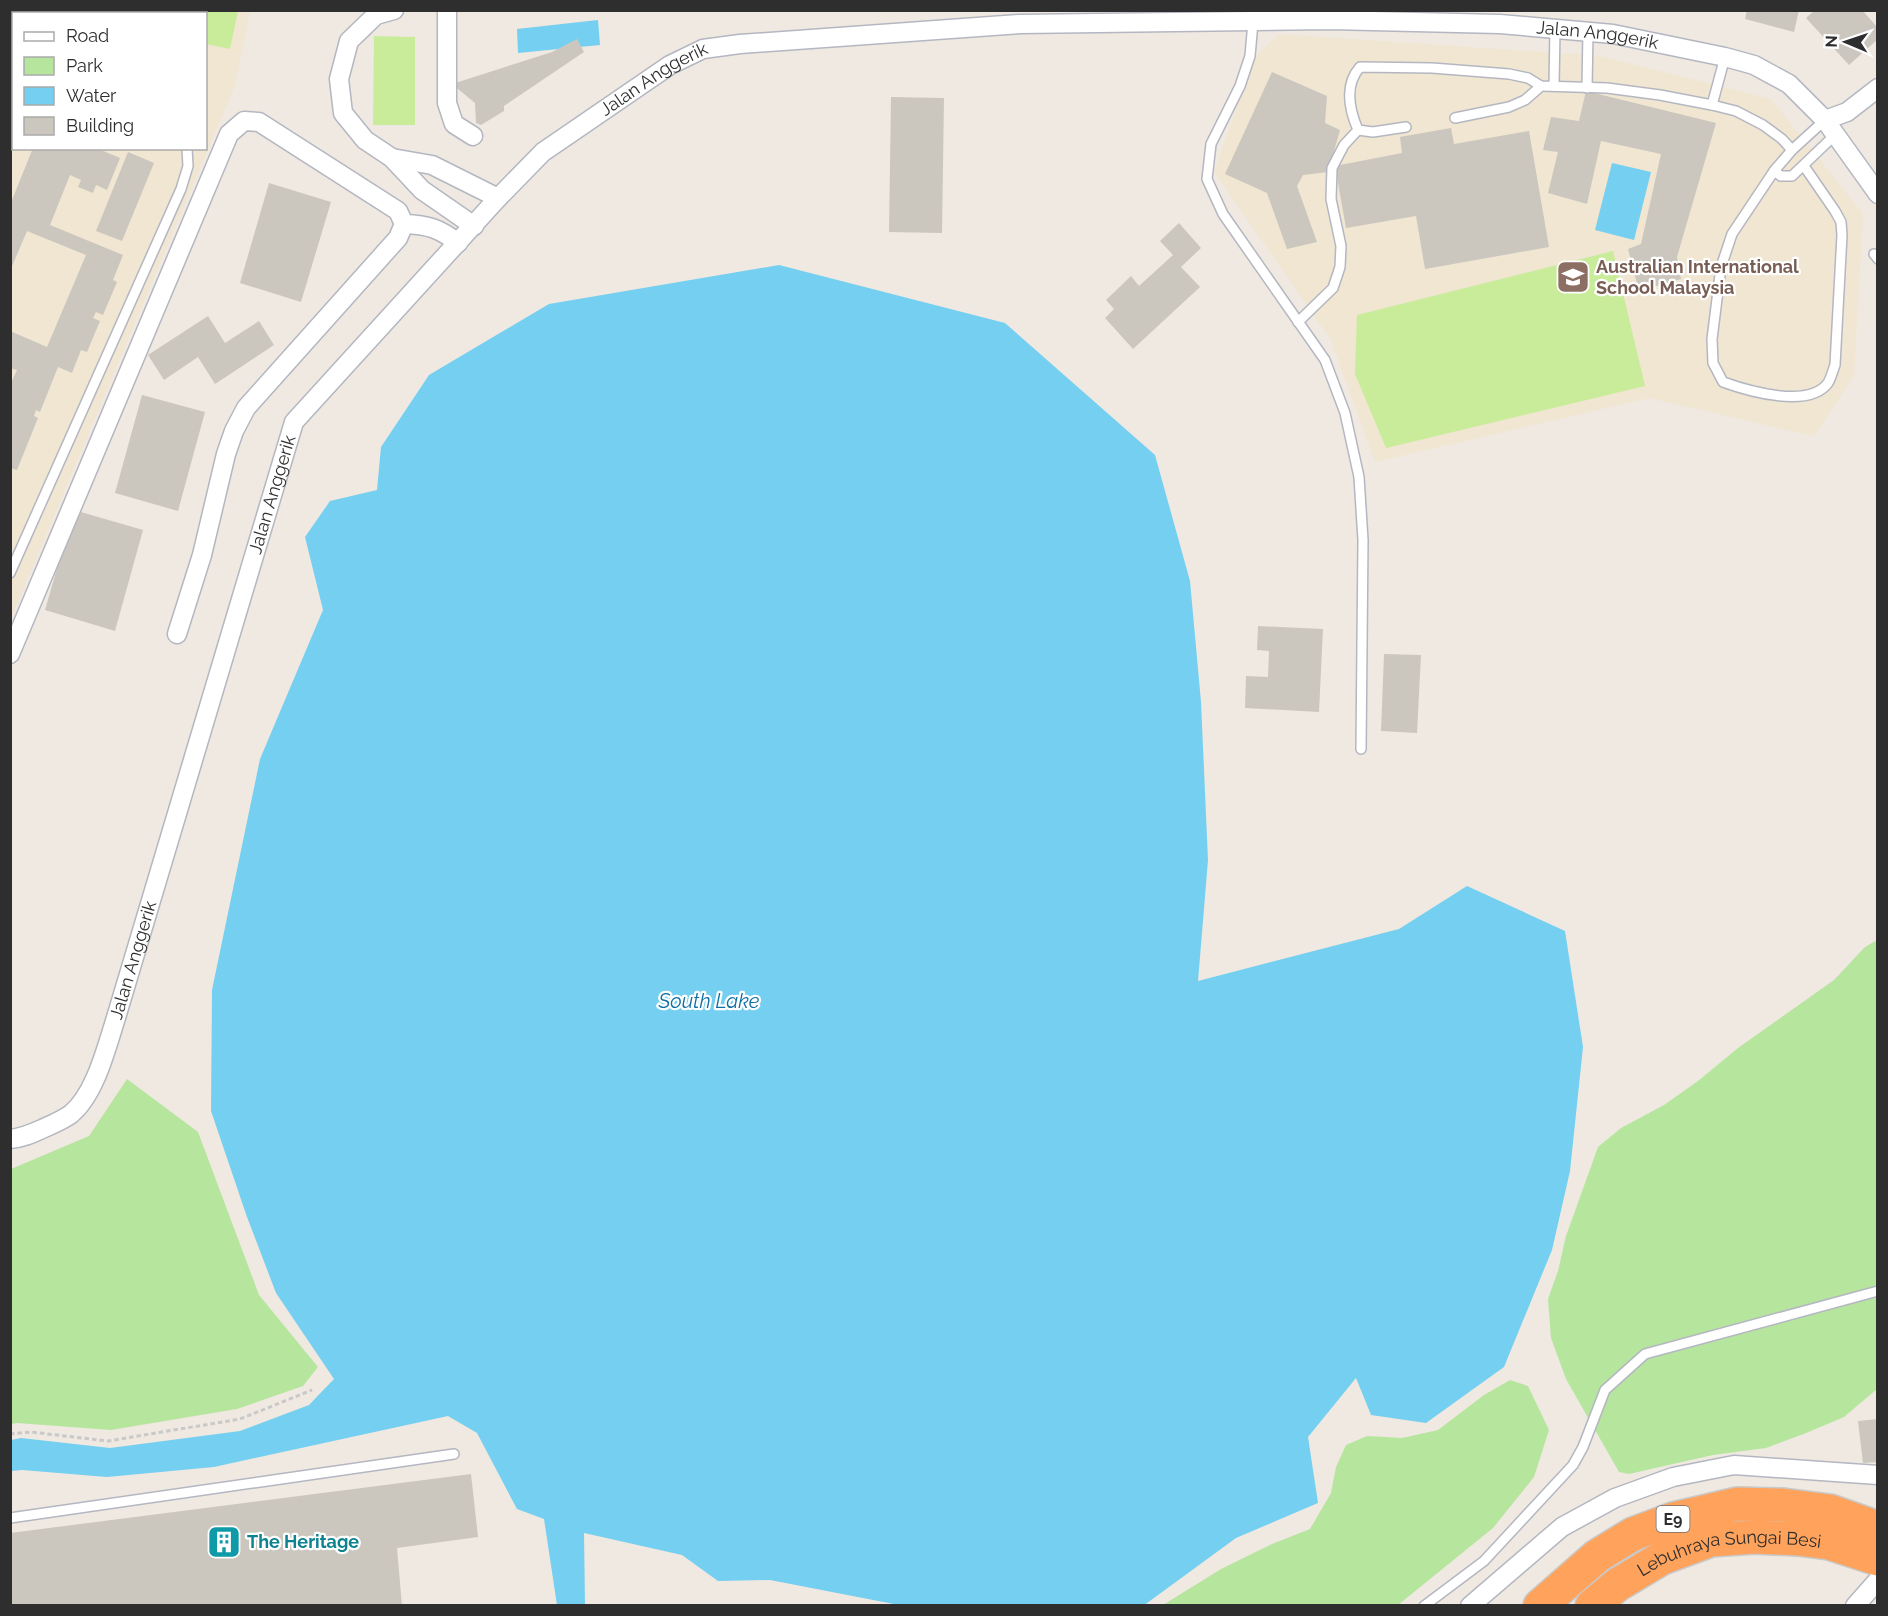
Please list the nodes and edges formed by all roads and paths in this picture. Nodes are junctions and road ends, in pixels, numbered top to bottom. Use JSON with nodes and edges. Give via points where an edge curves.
{"nodes":[{"id":1,"x":394,"y":10,"type":"edge"},
{"id":2,"x":447,"y":10,"type":"edge"},
{"id":3,"x":1253,"y":22,"type":"junction"},
{"id":4,"x":1555,"y":29,"type":"junction"},
{"id":5,"x":1588,"y":32,"type":"junction"},
{"id":6,"x":1725,"y":57,"type":"junction"},
{"id":7,"x":1541,"y":86,"type":"junction"},
{"id":8,"x":1554,"y":86,"type":"junction"},
{"id":9,"x":1587,"y":88,"type":"junction"},
{"id":10,"x":1878,"y":88,"type":"edge"},
{"id":11,"x":1712,"y":105,"type":"junction"},
{"id":12,"x":1455,"y":118,"type":"dead end"},
{"id":13,"x":1406,"y":127,"type":"dead end"},
{"id":14,"x":1830,"y":127,"type":"junction"},
{"id":15,"x":1358,"y":130,"type":"junction"},
{"id":16,"x":473,"y":136,"type":"dead end"},
{"id":17,"x":187,"y":150,"type":"edge"},
{"id":18,"x":1791,"y":150,"type":"junction"},
{"id":19,"x":392,"y":158,"type":"junction"},
{"id":20,"x":1804,"y":166,"type":"junction"},
{"id":21,"x":1774,"y":171,"type":"junction"},
{"id":22,"x":1878,"y":194,"type":"edge"},
{"id":23,"x":498,"y":198,"type":"junction"},
{"id":24,"x":404,"y":224,"type":"junction"},
{"id":25,"x":474,"y":225,"type":"junction"},
{"id":26,"x":458,"y":243,"type":"junction"},
{"id":27,"x":1298,"y":322,"type":"junction"},
{"id":28,"x":10,"y":573,"type":"edge"},
{"id":29,"x":177,"y":634,"type":"dead end"},
{"id":30,"x":10,"y":654,"type":"edge"},
{"id":31,"x":1361,"y":749,"type":"dead end"},
{"id":32,"x":10,"y":1139,"type":"edge"},
{"id":33,"x":1878,"y":1291,"type":"edge"},
{"id":34,"x":312,"y":1390,"type":"dead end"},
{"id":35,"x":10,"y":1434,"type":"edge"},
{"id":36,"x":454,"y":1454,"type":"dead end"},
{"id":37,"x":1878,"y":1475,"type":"edge"},
{"id":38,"x":10,"y":1518,"type":"edge"},
{"id":39,"x":1830,"y":1527,"type":"junction"},
{"id":40,"x":1878,"y":1528,"type":"edge"},
{"id":41,"x":1878,"y":1559,"type":"edge"},
{"id":42,"x":1878,"y":1580,"type":"edge"},
{"id":43,"x":1878,"y":1600,"type":"edge"},
{"id":44,"x":1424,"y":1605,"type":"edge"},
{"id":45,"x":1470,"y":1605,"type":"edge"},
{"id":46,"x":1540,"y":1605,"type":"edge"},
{"id":47,"x":1592,"y":1605,"type":"edge"},
{"id":48,"x":1855,"y":1605,"type":"edge"},
{"id":49,"x":1869,"y":1605,"type":"edge"}],
"edges":[{"from":1,"to":19,"type":"street","via":[[376,15],[350,40],[339,80],[343,113],[365,141]]},
{"from":2,"to":16,"type":"street","via":[[447,104],[454,124]]},
{"from":3,"to":4,"type":"street","name":"Jalan Anggerik","via":[[1466,23]]},
{"from":3,"to":23,"type":"street","name":"Jalan Anggerik","via":[[1020,24],[703,49],[670,65],[543,152]]},
{"from":3,"to":27,"type":"lane","via":[[1250,56],[1240,86],[1211,144],[1207,179],[1223,214]]},
{"from":4,"to":5,"type":"street","name":"Jalan Anggerik"},
{"from":4,"to":8,"type":"lane"},
{"from":5,"to":6,"type":"street","name":"Jalan Anggerik"},
{"from":5,"to":9,"type":"lane"},
{"from":6,"to":11,"type":"lane"},
{"from":6,"to":14,"type":"street","name":"Jalan Anggerik","via":[[1754,65],[1789,84]]},
{"from":7,"to":8,"type":"lane"},
{"from":7,"to":12,"type":"lane","via":[[1509,107]]},
{"from":7,"to":15,"type":"lane","via":[[1509,74],[1360,67],[1352,76],[1350,90],[1352,116]]},
{"from":8,"to":9,"type":"lane"},
{"from":9,"to":11,"type":"lane"},
{"from":10,"to":14,"type":"street"},
{"from":11,"to":18,"type":"lane","via":[[1736,111],[1763,125]]},
{"from":13,"to":15,"type":"lane"},
{"from":14,"to":18,"type":"lane"},
{"from":14,"to":20,"type":"lane"},
{"from":14,"to":22,"type":"street","name":"Jalan Anggerik"},
{"from":15,"to":27,"type":"lane","via":[[1344,145],[1332,168],[1331,199],[1341,246],[1340,267],[1333,288]]},
{"from":17,"to":28,"type":"lane","via":[[188,166],[181,189]]},
{"from":18,"to":21,"type":"lane"},
{"from":19,"to":23,"type":"street","via":[[432,165]]},
{"from":19,"to":25,"type":"street","via":[[422,190]]},
{"from":20,"to":21,"type":"lane","via":[[1787,178]]},
{"from":20,"to":21,"type":"lane","via":[[1841,222],[1836,365],[1827,383],[1815,393],[1793,396],[1749,391],[1723,382],[1713,363],[1721,267],[1732,234]]},
{"from":23,"to":25,"type":"street","name":"Jalan Anggerik"},
{"from":24,"to":26,"type":"street","via":[[434,228]]},
{"from":24,"to":29,"type":"street","via":[[398,238],[246,408],[226,454],[202,555]]},
{"from":24,"to":30,"type":"street","via":[[398,211],[259,122],[244,121],[229,134]]},
{"from":25,"to":26,"type":"street","name":"Jalan Anggerik"},
{"from":26,"to":32,"type":"street","name":"Jalan Anggerik","via":[[294,422],[98,1071],[89,1091],[71,1113],[51,1125]]},
{"from":27,"to":31,"type":"lane","via":[[1325,360],[1345,413],[1359,477],[1363,540]]},
{"from":33,"to":44,"type":"lane","via":[[1645,1354],[1605,1390],[1573,1465],[1484,1561]]},
{"from":34,"to":35,"type":"path","via":[[240,1419],[108,1441],[31,1432]]},
{"from":36,"to":38,"type":"lane"},
{"from":37,"to":45,"type":"street","via":[[1734,1465],[1673,1477],[1615,1498],[1562,1527]]},
{"from":39,"to":40,"type":"highway","name":"Lebuhraya Sungai Besi","number":"E9"},
{"from":39,"to":41,"type":"highway","name":"Lebuhraya Sungai Besi","number":"E9"},
{"from":39,"to":46,"type":"highway","name":"Lebuhraya Sungai Besi","number":"E9","via":[[1783,1505],[1737,1504],[1673,1519],[1633,1534],[1597,1557]]},
{"from":39,"to":47,"type":"highway","name":"Lebuhraya Sungai Besi","number":"E9","via":[[1798,1539],[1711,1540],[1662,1558]]},
{"from":42,"to":48,"type":"street"},
{"from":43,"to":49,"type":"street"}]}
